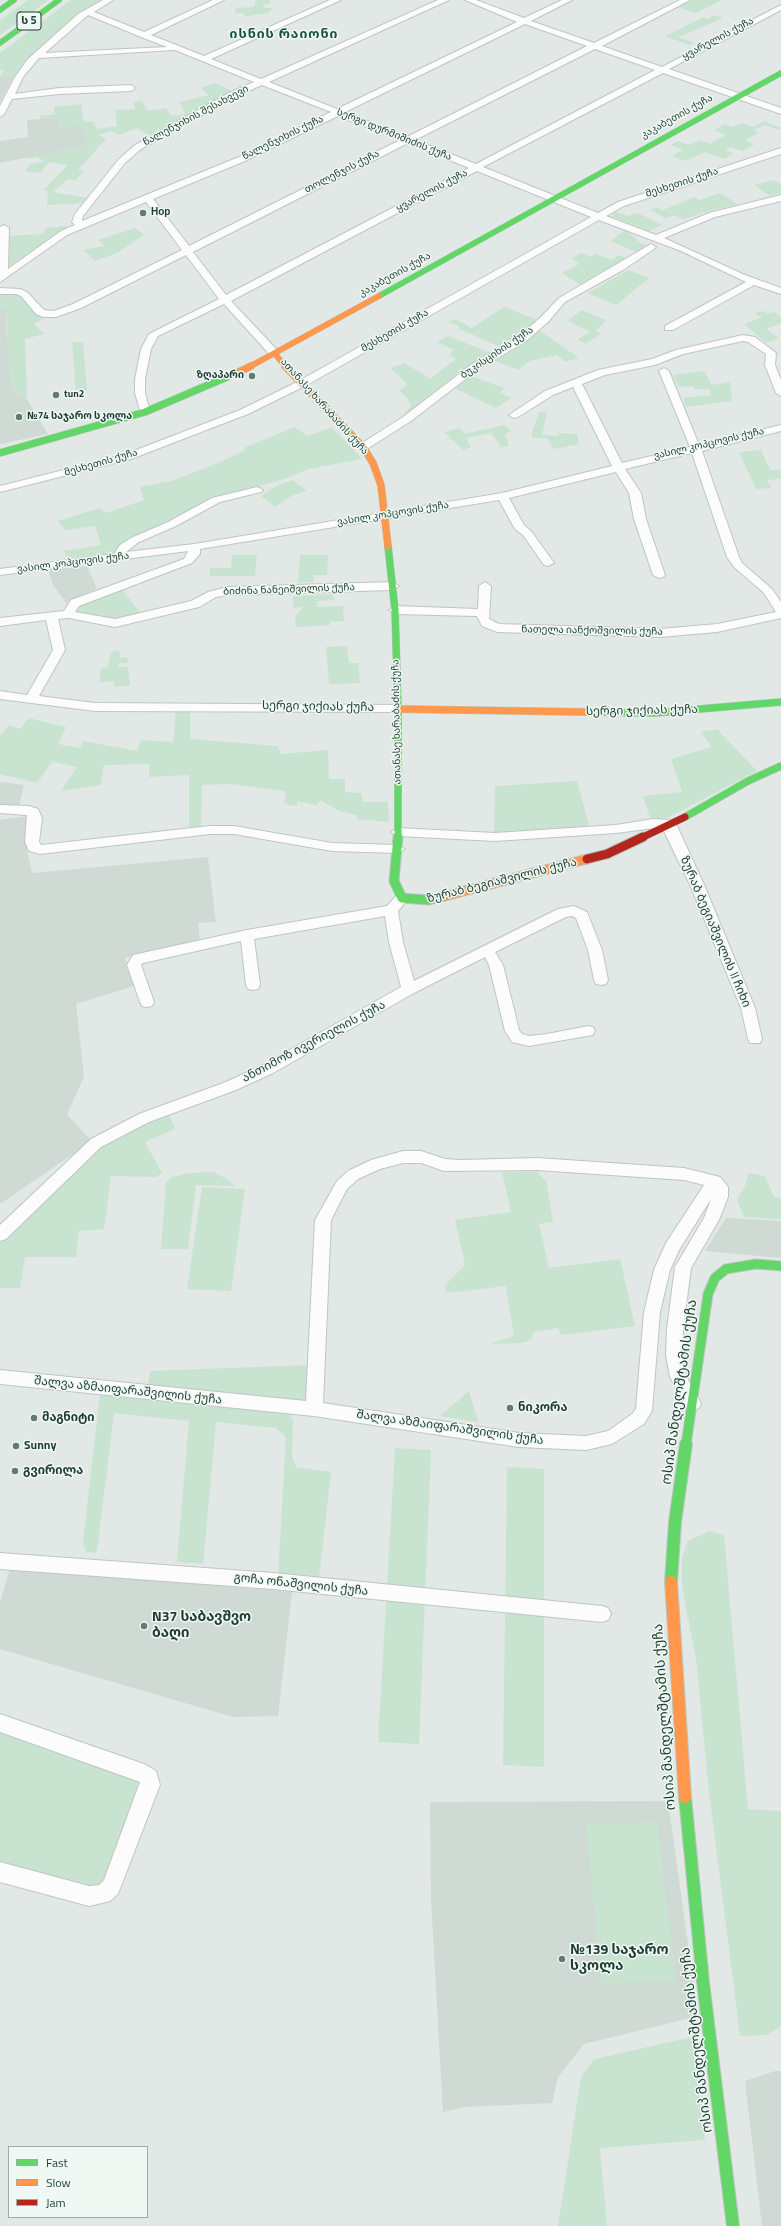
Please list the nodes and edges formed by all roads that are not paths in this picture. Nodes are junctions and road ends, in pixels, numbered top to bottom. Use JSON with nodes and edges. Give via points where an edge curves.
{"nodes":[{"id":1,"x":14,"y":0,"type":"edge"},
{"id":2,"x":59,"y":0,"type":"edge"},
{"id":3,"x":109,"y":0,"type":"edge"},
{"id":4,"x":220,"y":0,"type":"edge"},
{"id":5,"x":337,"y":0,"type":"edge"},
{"id":6,"x":445,"y":0,"type":"edge"},
{"id":7,"x":469,"y":0,"type":"edge"},
{"id":8,"x":568,"y":0,"type":"edge"},
{"id":9,"x":686,"y":0,"type":"edge"},
{"id":10,"x":781,"y":7,"type":"edge"},
{"id":11,"x":0,"y":10,"type":"edge"},
{"id":12,"x":86,"y":12,"type":"junction"},
{"id":13,"x":523,"y":21,"type":"junction"},
{"id":14,"x":144,"y":35,"type":"junction"},
{"id":15,"x":0,"y":44,"type":"edge"},
{"id":16,"x":594,"y":46,"type":"junction"},
{"id":17,"x":178,"y":49,"type":"junction"},
{"id":18,"x":36,"y":56,"type":"junction"},
{"id":19,"x":204,"y":59,"type":"junction"},
{"id":20,"x":661,"y":69,"type":"junction"},
{"id":21,"x":781,"y":73,"type":"edge"},
{"id":22,"x":260,"y":82,"type":"junction"},
{"id":23,"x":131,"y":88,"type":"dead end"},
{"id":24,"x":9,"y":96,"type":"junction"},
{"id":25,"x":738,"y":96,"type":"junction"},
{"id":26,"x":781,"y":111,"type":"edge"},
{"id":27,"x":336,"y":112,"type":"junction"},
{"id":28,"x":0,"y":114,"type":"edge"},
{"id":29,"x":406,"y":140,"type":"junction"},
{"id":30,"x":781,"y":151,"type":"edge"},
{"id":31,"x":476,"y":168,"type":"junction"},
{"id":32,"x":147,"y":198,"type":"junction"},
{"id":33,"x":781,"y":198,"type":"edge"},
{"id":34,"x":554,"y":199,"type":"junction"},
{"id":35,"x":597,"y":216,"type":"junction"},
{"id":36,"x":81,"y":226,"type":"junction"},
{"id":37,"x":4,"y":228,"type":"dead end"},
{"id":38,"x":654,"y":243,"type":"junction"},
{"id":39,"x":186,"y":250,"type":"junction"},
{"id":40,"x":1,"y":277,"type":"edge"},
{"id":41,"x":752,"y":282,"type":"junction"},
{"id":42,"x":0,"y":291,"type":"edge"},
{"id":43,"x":781,"y":291,"type":"edge"},
{"id":44,"x":225,"y":300,"type":"junction"},
{"id":45,"x":669,"y":328,"type":"dead end"},
{"id":46,"x":275,"y":354,"type":"junction"},
{"id":47,"x":776,"y":357,"type":"edge"},
{"id":48,"x":664,"y":371,"type":"dead end"},
{"id":49,"x":576,"y":383,"type":"junction"},
{"id":50,"x":301,"y":384,"type":"junction"},
{"id":51,"x":781,"y":393,"type":"edge"},
{"id":52,"x":145,"y":412,"type":"junction"},
{"id":53,"x":514,"y":415,"type":"dead end"},
{"id":54,"x":780,"y":428,"type":"edge"},
{"id":55,"x":363,"y":447,"type":"junction"},
{"id":56,"x":695,"y":447,"type":"junction"},
{"id":57,"x":0,"y":453,"type":"edge"},
{"id":58,"x":618,"y":466,"type":"junction"},
{"id":59,"x":0,"y":489,"type":"edge"},
{"id":60,"x":257,"y":490,"type":"dead end"},
{"id":61,"x":502,"y":496,"type":"junction"},
{"id":62,"x":385,"y":515,"type":"junction"},
{"id":63,"x":194,"y":547,"type":"junction"},
{"id":64,"x":120,"y":558,"type":"junction"},
{"id":65,"x":548,"y":563,"type":"dead end"},
{"id":66,"x":0,"y":572,"type":"edge"},
{"id":67,"x":659,"y":575,"type":"dead end"},
{"id":68,"x":393,"y":586,"type":"junction"},
{"id":69,"x":485,"y":586,"type":"dead end"},
{"id":70,"x":395,"y":610,"type":"junction"},
{"id":71,"x":781,"y":612,"type":"edge"},
{"id":72,"x":483,"y":613,"type":"junction"},
{"id":73,"x":69,"y":614,"type":"junction"},
{"id":74,"x":51,"y":616,"type":"junction"},
{"id":75,"x":0,"y":622,"type":"edge"},
{"id":76,"x":0,"y":695,"type":"edge"},
{"id":77,"x":31,"y":700,"type":"junction"},
{"id":78,"x":781,"y":702,"type":"edge"},
{"id":79,"x":398,"y":708,"type":"junction"},
{"id":80,"x":781,"y":766,"type":"edge"},
{"id":81,"x":0,"y":809,"type":"edge"},
{"id":82,"x":670,"y":826,"type":"junction"},
{"id":83,"x":398,"y":832,"type":"junction"},
{"id":84,"x":398,"y":849,"type":"junction"},
{"id":85,"x":402,"y":898,"type":"junction"},
{"id":86,"x":391,"y":910,"type":"junction"},
{"id":87,"x":247,"y":935,"type":"junction"},
{"id":88,"x":488,"y":951,"type":"junction"},
{"id":89,"x":600,"y":980,"type":"dead end"},
{"id":90,"x":253,"y":985,"type":"dead end"},
{"id":91,"x":409,"y":990,"type":"junction"},
{"id":92,"x":147,"y":1002,"type":"dead end"},
{"id":93,"x":588,"y":1031,"type":"dead end"},
{"id":94,"x":755,"y":1039,"type":"dead end"},
{"id":95,"x":716,"y":1181,"type":"junction"},
{"id":96,"x":0,"y":1235,"type":"edge"},
{"id":97,"x":781,"y":1266,"type":"edge"},
{"id":98,"x":0,"y":1377,"type":"edge"},
{"id":99,"x":693,"y":1403,"type":"junction"},
{"id":100,"x":314,"y":1409,"type":"junction"},
{"id":101,"x":0,"y":1561,"type":"edge"},
{"id":102,"x":602,"y":1614,"type":"dead end"},
{"id":103,"x":0,"y":1723,"type":"edge"},
{"id":104,"x":0,"y":1872,"type":"edge"},
{"id":105,"x":733,"y":2226,"type":"edge"}],
"edges":[{"from":1,"to":11,"type":"main road","number":"ს 5"},
{"from":2,"to":15,"type":"main road","number":"ს 5"},
{"from":3,"to":12,"type":"street"},
{"from":4,"to":14,"type":"street"},
{"from":5,"to":19,"type":"street"},
{"from":6,"to":22,"type":"street"},
{"from":7,"to":13,"type":"street"},
{"from":8,"to":13,"type":"street","name":"წალენჯიხის ქუჩა"},
{"from":9,"to":16,"type":"street","name":"თოლენჯის ქუჩა"},
{"from":10,"to":20,"type":"street","name":"ყვარელის ქუჩა"},
{"from":12,"to":14,"type":"street","name":"სერგი დურმიშიძის ქუჩა"},
{"from":12,"to":18,"type":"street"},
{"from":13,"to":16,"type":"street"},
{"from":13,"to":27,"type":"street","name":"წალენჯიხის ქუჩა"},
{"from":14,"to":17,"type":"street","name":"სერგი დურმიშიძის ქუჩა"},
{"from":16,"to":20,"type":"street"},
{"from":16,"to":29,"type":"street","name":"თოლენჯის ქუჩა"},
{"from":17,"to":18,"type":"street"},
{"from":17,"to":19,"type":"street","name":"სერგი დურმიშიძის ქუჩა"},
{"from":18,"to":24,"type":"street","via":[[19,77]]},
{"from":19,"to":22,"type":"street","name":"სერგი დურმიშიძის ქუჩა"},
{"from":20,"to":25,"type":"street"},
{"from":20,"to":31,"type":"street","name":"ყვარელის ქუჩა"},
{"from":21,"to":25,"type":"main road","name":"კაკაბეთის ქუჩა"},
{"from":22,"to":27,"type":"street","name":"სერგი დურმიშიძის ქუჩა"},
{"from":22,"to":36,"type":"street","name":"წალენჯიხის შესახვევი","via":[[191,116],[138,147],[122,161],[78,216],[77,222]]},
{"from":23,"to":24,"type":"street"},
{"from":24,"to":28,"type":"street"},
{"from":25,"to":26,"type":"street"},
{"from":25,"to":34,"type":"main road","name":"კაკაბეთის ქუჩა"},
{"from":27,"to":29,"type":"street","name":"სერგი დურმიშიძის ქუჩა"},
{"from":27,"to":32,"type":"street","name":"წალენჯიხის ქუჩა","via":[[242,159]]},
{"from":29,"to":31,"type":"street","name":"სერგი დურმიშიძის ქუჩა"},
{"from":29,"to":39,"type":"street","name":"თოლენჯის ქუჩა"},
{"from":30,"to":35,"type":"street","name":"მესხეთის ქუჩა","via":[[640,196]]},
{"from":31,"to":34,"type":"street","name":"სერგი დურმიშიძის ქუჩა"},
{"from":31,"to":44,"type":"street","name":"ყვარელის ქუჩა"},
{"from":32,"to":36,"type":"street","name":"წალენჯიხის ქუჩა"},
{"from":32,"to":39,"type":"street","name":"ათანასე ხარაბაძის ქუჩა"},
{"from":33,"to":38,"type":"street","name":"ბუკისციხის ქუჩა","via":[[712,215]]},
{"from":34,"to":35,"type":"street","name":"სერგი დურმიშიძის ქუჩა"},
{"from":34,"to":46,"type":"main road","name":"კაკაბეთის ქუჩა"},
{"from":35,"to":38,"type":"street","name":"სერგი დურმიშიძის ქუჩა"},
{"from":35,"to":50,"type":"street","name":"მესხეთის ქუჩა"},
{"from":36,"to":40,"type":"street","name":"წალენჯიხის ქუჩა","via":[[42,247]]},
{"from":37,"to":40,"type":"street"},
{"from":38,"to":41,"type":"street","name":"სერგი დურმიშიძის ქუჩა","via":[[684,249]]},
{"from":38,"to":55,"type":"street","name":"ბუკისციხის ქუჩა","via":[[620,268],[562,300],[521,340],[476,366],[407,419]]},
{"from":39,"to":42,"type":"street","name":"თოლენჯის ქუჩა","via":[[109,291],[56,314],[43,314],[24,294],[17,291]]},
{"from":39,"to":44,"type":"street","name":"ათანასე ხარაბაძის ქუჩა"},
{"from":41,"to":43,"type":"street","name":"სერგი დურმიშიძის ქუჩა"},
{"from":41,"to":45,"type":"street"},
{"from":44,"to":46,"type":"street","name":"ათანასე ხარაბაძის ქუჩა"},
{"from":44,"to":52,"type":"street","name":"ყვარელის ქუჩა","via":[[149,338],[140,379],[140,393]]},
{"from":46,"to":50,"type":"main road","name":"ათანასე ხარაბაძის ქუჩა"},
{"from":46,"to":52,"type":"main road","name":"კაკაბეთის ქუჩა","via":[[202,390]]},
{"from":47,"to":49,"type":"street","via":[[751,338],[719,342],[680,352],[655,362],[602,372]]},
{"from":47,"to":51,"type":"street","via":[[770,365]]},
{"from":48,"to":56,"type":"street"},
{"from":49,"to":53,"type":"street","via":[[549,393]]},
{"from":49,"to":58,"type":"street"},
{"from":50,"to":55,"type":"main road","name":"ათანასე ხარაბაძის ქუჩა"},
{"from":50,"to":59,"type":"street","name":"მესხეთის ქუჩა","via":[[231,417],[146,450]]},
{"from":52,"to":57,"type":"main road","name":"კაკაბეთის ქუჩა"},
{"from":54,"to":56,"type":"street","name":"ვასილ კოპცოვის ქუჩა"},
{"from":55,"to":62,"type":"main road","name":"ათანასე ხარაბაძის ქუჩა","via":[[373,463],[381,485]]},
{"from":56,"to":58,"type":"street","name":"ვასილ კოპცოვის ქუჩა"},
{"from":56,"to":71,"type":"street","via":[[733,557],[738,565],[768,591]]},
{"from":58,"to":61,"type":"street","name":"ვასილ კოპცოვის ქუჩა"},
{"from":58,"to":67,"type":"street","via":[[635,493],[640,519]]},
{"from":60,"to":64,"type":"street","via":[[202,506],[172,524],[135,540],[124,547]]},
{"from":61,"to":62,"type":"street","name":"ვასილ კოპცოვის ქუჩა"},
{"from":61,"to":65,"type":"street","via":[[518,527],[527,533]]},
{"from":62,"to":63,"type":"street","name":"ვასილ კოპცოვის ქუჩა"},
{"from":62,"to":68,"type":"main road","name":"ათანასე ხარაბაძის ქუჩა"},
{"from":63,"to":64,"type":"street","name":"ვასილ კოპცოვის ქუჩა"},
{"from":63,"to":73,"type":"street","via":[[194,554],[188,562],[75,603]]},
{"from":64,"to":66,"type":"street","name":"ვასილ კოპცოვის ქუჩა"},
{"from":68,"to":70,"type":"main road","name":"ათანასე ხარაბაძის ქუჩა"},
{"from":68,"to":73,"type":"street","name":"ბიძინა ნანეიშვილის ქუჩა","via":[[227,591],[212,594],[195,604],[114,623]]},
{"from":69,"to":72,"type":"street"},
{"from":70,"to":72,"type":"street"},
{"from":70,"to":79,"type":"main road","name":"ათანასე ხარაბაძის ქუჩა"},
{"from":71,"to":72,"type":"street","name":"ნათელა იანქოშვილის ქუჩა","via":[[717,628],[648,634],[497,628],[486,623]]},
{"from":73,"to":74,"type":"street","name":"ბიძინა ნანეიშვილის ქუჩა"},
{"from":74,"to":75,"type":"street","name":"ბიძინა ნანეიშვილის ქუჩა"},
{"from":74,"to":77,"type":"street","via":[[60,644],[59,650]]},
{"from":76,"to":77,"type":"street","name":"სერგი ჯიქიას ქუჩა"},
{"from":77,"to":79,"type":"street","name":"სერგი ჯიქიას ქუჩა","via":[[95,707]]},
{"from":78,"to":79,"type":"main road","name":"სერგი ჯიქიას ქუჩა","via":[[654,713]]},
{"from":79,"to":83,"type":"main road","name":"ათანასე ხარაბაძის ქუჩა"},
{"from":80,"to":82,"type":"main road","name":"ზურაბ ბეგიაშვილის ქუჩა","via":[[748,781]]},
{"from":81,"to":84,"type":"street","via":[[33,812],[35,818],[32,842],[34,848],[40,850],[210,830],[234,830],[332,847]]},
{"from":82,"to":83,"type":"street","via":[[661,822],[616,830],[495,837]]},
{"from":82,"to":85,"type":"main road","name":"ზურაბ ბეგიაშვილის ქუჩა","via":[[607,854],[429,900]]},
{"from":82,"to":94,"type":"street","name":"ზურაბ ბეგიაშვილის II ჩიხი","via":[[748,1008]]},
{"from":83,"to":84,"type":"main road","name":"ათანასე ხარაბაძის ქუჩა"},
{"from":84,"to":85,"type":"main road","name":"ათანასე ხარაბაძის ქუჩა","via":[[394,881]]},
{"from":85,"to":86,"type":"street"},
{"from":86,"to":87,"type":"street"},
{"from":86,"to":91,"type":"street","via":[[396,942]]},
{"from":87,"to":90,"type":"street"},
{"from":87,"to":92,"type":"street","via":[[138,959],[134,965]]},
{"from":88,"to":89,"type":"street","name":"ანთიმოზ ივერიელის ქუჩა","via":[[563,912],[574,910],[582,915],[595,950]]},
{"from":88,"to":91,"type":"street","name":"ანთიმოზ ივერიელის ქუჩა"},
{"from":88,"to":93,"type":"street","via":[[496,966],[512,1031],[518,1038],[528,1041]]},
{"from":91,"to":96,"type":"street","name":"ანთიმოზ ივერიელის ქუჩა","via":[[268,1069],[231,1086],[144,1118],[96,1143]]},
{"from":95,"to":99,"type":"street","via":[[720,1187],[720,1197],[711,1220],[683,1267],[675,1328],[674,1355],[678,1377]]},
{"from":95,"to":100,"type":"street","name":"შალვა აზმაიფარაშვილის ქუჩა","via":[[672,1247],[662,1270],[652,1312],[644,1411],[638,1419],[612,1437],[586,1443],[519,1440]]},
{"from":95,"to":100,"type":"street","via":[[684,1174],[537,1164],[444,1165],[421,1158],[403,1157],[363,1169],[342,1185],[323,1220]]},
{"from":97,"to":99,"type":"main road","name":"ოსიპ მანდელშტამის ქუჩა","via":[[756,1264],[726,1269],[715,1278],[708,1294]]},
{"from":98,"to":100,"type":"street","name":"შალვა აზმაიფარაშვილის ქუჩა"},
{"from":99,"to":105,"type":"main road","name":"ოსიპ მანდელშტამის ქუჩა","via":[[675,1522],[670,1590],[683,1781],[703,1982]]},
{"from":101,"to":102,"type":"street","name":"გოჩა ონაშვილის ქუჩა","via":[[273,1581]]},
{"from":103,"to":104,"type":"street","via":[[144,1773],[149,1778],[150,1785],[111,1887],[103,1894],[89,1896]]}]}
